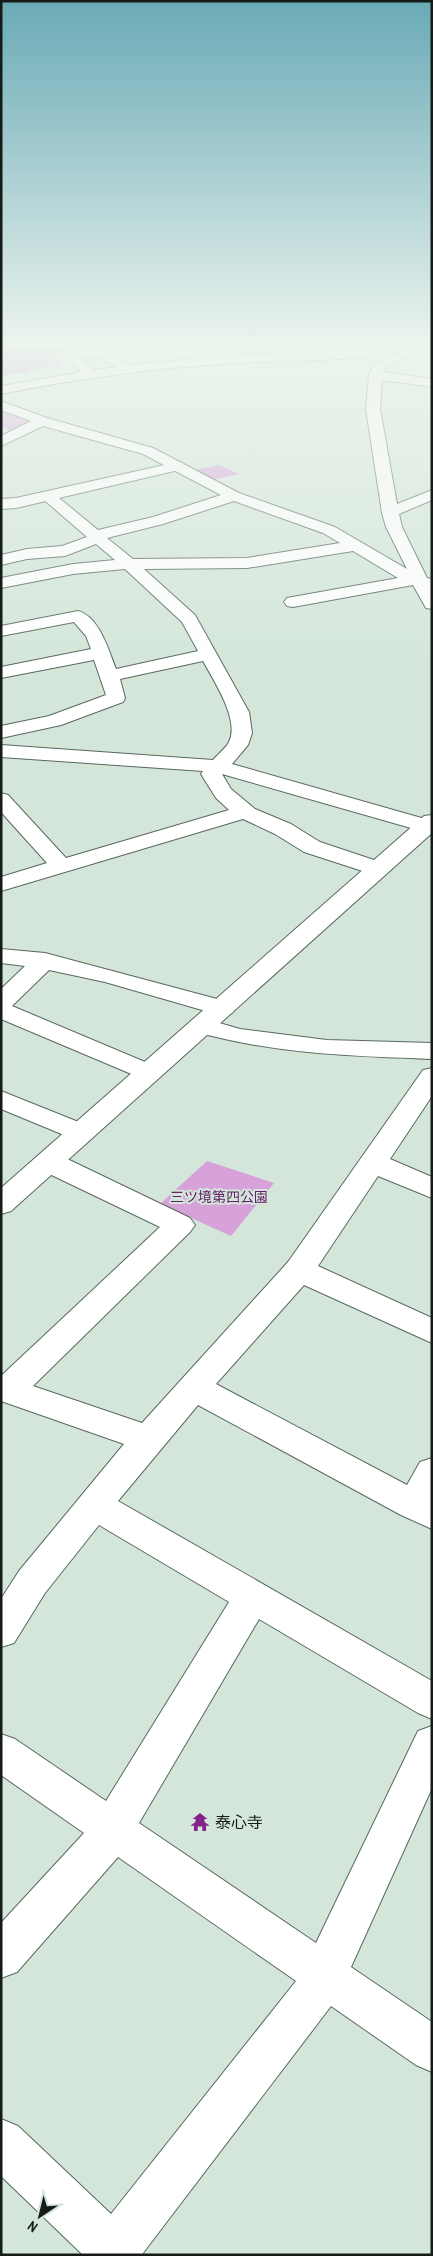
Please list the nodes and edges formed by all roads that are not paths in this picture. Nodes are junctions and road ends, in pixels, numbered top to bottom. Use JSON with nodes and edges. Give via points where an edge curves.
{"nodes":[{"id":1,"x":146,"y":452,"type":"edge"},
{"id":2,"x":382,"y":452,"type":"edge"},
{"id":3,"x":178,"y":466,"type":"junction"},
{"id":4,"x":432,"y":494,"type":"edge"},
{"id":5,"x":48,"y":496,"type":"junction"},
{"id":6,"x":234,"y":496,"type":"junction"},
{"id":7,"x":1,"y":504,"type":"edge"},
{"id":8,"x":390,"y":513,"type":"junction"},
{"id":9,"x":97,"y":537,"type":"junction"},
{"id":10,"x":354,"y":546,"type":"junction"},
{"id":11,"x":1,"y":560,"type":"edge"},
{"id":12,"x":127,"y":564,"type":"junction"},
{"id":13,"x":1,"y":583,"type":"edge"},
{"id":14,"x":426,"y":583,"type":"edge"},
{"id":15,"x":293,"y":602,"type":"dead end"},
{"id":16,"x":432,"y":604,"type":"edge"},
{"id":17,"x":1,"y":631,"type":"edge"},
{"id":18,"x":100,"y":653,"type":"junction"},
{"id":19,"x":210,"y":654,"type":"junction"},
{"id":20,"x":1,"y":673,"type":"edge"},
{"id":21,"x":110,"y":676,"type":"junction"},
{"id":22,"x":2,"y":748,"type":"edge"},
{"id":23,"x":217,"y":766,"type":"junction"},
{"id":24,"x":1,"y":800,"type":"edge"},
{"id":25,"x":244,"y":812,"type":"junction"},
{"id":26,"x":430,"y":825,"type":"edge"},
{"id":27,"x":60,"y":865,"type":"junction"},
{"id":28,"x":378,"y":870,"type":"junction"},
{"id":29,"x":1,"y":884,"type":"edge"},
{"id":30,"x":1,"y":956,"type":"edge"},
{"id":31,"x":45,"y":960,"type":"junction"},
{"id":32,"x":1,"y":1002,"type":"edge"},
{"id":33,"x":222,"y":1008,"type":"junction"},
{"id":34,"x":1,"y":1010,"type":"edge"},
{"id":35,"x":202,"y":1026,"type":"junction"},
{"id":36,"x":432,"y":1052,"type":"edge"},
{"id":37,"x":148,"y":1073,"type":"junction"},
{"id":38,"x":432,"y":1076,"type":"edge"},
{"id":39,"x":1,"y":1098,"type":"edge"},
{"id":40,"x":81,"y":1133,"type":"junction"},
{"id":41,"x":49,"y":1162,"type":"junction"},
{"id":42,"x":372,"y":1162,"type":"junction"},
{"id":43,"x":432,"y":1188,"type":"edge"},
{"id":44,"x":2,"y":1203,"type":"edge"},
{"id":45,"x":299,"y":1270,"type":"junction"},
{"id":46,"x":432,"y":1331,"type":"edge"},
{"id":47,"x":194,"y":1387,"type":"junction"},
{"id":48,"x":5,"y":1389,"type":"edge"},
{"id":49,"x":148,"y":1438,"type":"junction"},
{"id":50,"x":432,"y":1472,"type":"edge"},
{"id":51,"x":95,"y":1505,"type":"junction"},
{"id":52,"x":422,"y":1510,"type":"edge"},
{"id":53,"x":253,"y":1596,"type":"junction"},
{"id":54,"x":1,"y":1631,"type":"edge"},
{"id":55,"x":432,"y":1701,"type":"edge"},
{"id":56,"x":432,"y":1744,"type":"edge"},
{"id":57,"x":1,"y":1752,"type":"edge"},
{"id":58,"x":112,"y":1829,"type":"junction"},
{"id":59,"x":1,"y":1956,"type":"edge"},
{"id":60,"x":324,"y":1975,"type":"junction"},
{"id":61,"x":432,"y":2049,"type":"edge"},
{"id":62,"x":5,"y":2156,"type":"edge"},
{"id":63,"x":117,"y":2252,"type":"edge"}],
"edges":[{"from":1,"to":3,"type":"street"},
{"from":2,"to":8,"type":"street"},
{"from":3,"to":5,"type":"street"},
{"from":3,"to":6,"type":"street"},
{"from":4,"to":8,"type":"street"},
{"from":5,"to":7,"type":"street"},
{"from":5,"to":9,"type":"street"},
{"from":6,"to":9,"type":"street"},
{"from":6,"to":10,"type":"street","via":[[329,530]]},
{"from":8,"to":14,"type":"street","via":[[394,527]]},
{"from":9,"to":11,"type":"street","via":[[65,551]]},
{"from":9,"to":12,"type":"street"},
{"from":10,"to":12,"type":"street","via":[[247,563]]},
{"from":10,"to":14,"type":"street"},
{"from":12,"to":13,"type":"street"},
{"from":12,"to":19,"type":"street","via":[[189,619]]},
{"from":14,"to":15,"type":"street"},
{"from":14,"to":16,"type":"street"},
{"from":17,"to":18,"type":"street","via":[[78,616],[94,635]]},
{"from":18,"to":20,"type":"street"},
{"from":18,"to":21,"type":"street"},
{"from":19,"to":21,"type":"street"},
{"from":19,"to":23,"type":"street","via":[[242,723],[238,745]]},
{"from":21,"to":22,"type":"street","via":[[116,698],[54,721]]},
{"from":22,"to":23,"type":"street"},
{"from":23,"to":25,"type":"street","via":[[211,774],[221,793]]},
{"from":23,"to":26,"type":"street"},
{"from":24,"to":27,"type":"street"},
{"from":25,"to":27,"type":"street"},
{"from":25,"to":28,"type":"street","via":[[279,827],[312,847]]},
{"from":26,"to":28,"type":"street"},
{"from":27,"to":29,"type":"street"},
{"from":28,"to":33,"type":"street"},
{"from":30,"to":31,"type":"street"},
{"from":31,"to":32,"type":"street"},
{"from":31,"to":33,"type":"street","via":[[96,971]]},
{"from":33,"to":35,"type":"street"},
{"from":34,"to":37,"type":"street"},
{"from":35,"to":36,"type":"street","via":[[238,1036],[327,1048]]},
{"from":35,"to":37,"type":"street"},
{"from":37,"to":40,"type":"street"},
{"from":38,"to":42,"type":"street"},
{"from":39,"to":40,"type":"street"},
{"from":40,"to":41,"type":"street"},
{"from":41,"to":44,"type":"street"},
{"from":41,"to":48,"type":"street","via":[[180,1225]]},
{"from":42,"to":43,"type":"street"},
{"from":42,"to":45,"type":"street"},
{"from":45,"to":46,"type":"street"},
{"from":45,"to":47,"type":"street"},
{"from":47,"to":49,"type":"street"},
{"from":47,"to":52,"type":"street"},
{"from":48,"to":49,"type":"street"},
{"from":49,"to":51,"type":"street"},
{"from":50,"to":52,"type":"street"},
{"from":51,"to":53,"type":"street"},
{"from":51,"to":54,"type":"street","via":[[32,1582]]},
{"from":53,"to":55,"type":"street"},
{"from":53,"to":58,"type":"street"},
{"from":56,"to":60,"type":"street"},
{"from":57,"to":58,"type":"street"},
{"from":58,"to":59,"type":"street","via":[[98,1849]]},
{"from":58,"to":60,"type":"street"},
{"from":60,"to":61,"type":"street"},
{"from":60,"to":63,"type":"street","via":[[312,1996]]},
{"from":62,"to":63,"type":"street"}]}
